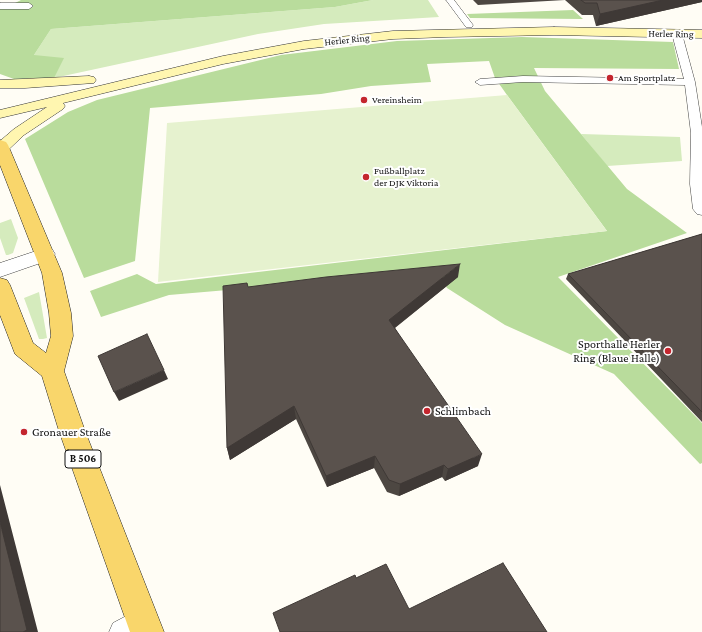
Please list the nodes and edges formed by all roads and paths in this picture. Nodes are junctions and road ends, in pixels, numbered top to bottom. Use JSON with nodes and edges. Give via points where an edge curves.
{"nodes":[{"id":1,"x":450,"y":0,"type":"edge"},
{"id":2,"x":0,"y":6,"type":"edge"},
{"id":3,"x":29,"y":6,"type":"dead end"},
{"id":4,"x":469,"y":25,"type":"junction"},
{"id":5,"x":702,"y":27,"type":"edge"},
{"id":6,"x":677,"y":34,"type":"junction"},
{"id":7,"x":702,"y":34,"type":"edge"},
{"id":8,"x":89,"y":80,"type":"junction"},
{"id":9,"x":480,"y":82,"type":"dead end"},
{"id":10,"x":690,"y":82,"type":"junction"},
{"id":11,"x":0,"y":84,"type":"edge"},
{"id":12,"x":73,"y":96,"type":"junction"},
{"id":13,"x":0,"y":101,"type":"edge"},
{"id":14,"x":0,"y":114,"type":"edge"},
{"id":15,"x":1,"y":147,"type":"edge"},
{"id":16,"x":702,"y":211,"type":"edge"},
{"id":17,"x":45,"y":254,"type":"junction"},
{"id":18,"x":0,"y":270,"type":"edge"},
{"id":19,"x":0,"y":285,"type":"edge"},
{"id":20,"x":52,"y":371,"type":"junction"},
{"id":21,"x":138,"y":628,"type":"edge"}],
"edges":[{"from":1,"to":4,"type":"lane"},
{"from":2,"to":3,"type":"lane"},
{"from":4,"to":5,"type":"main road","name":"Herler Ring"},
{"from":4,"to":8,"type":"main road","name":"Herler Ring","via":[[375,28],[267,40]]},
{"from":6,"to":7,"type":"main road","name":"Herler Ring"},
{"from":6,"to":10,"type":"lane"},
{"from":6,"to":12,"type":"main road","name":"Herler Ring","via":[[446,32],[342,40],[223,60]]},
{"from":8,"to":11,"type":"main road"},
{"from":8,"to":13,"type":"main road","name":"Herler Ring"},
{"from":9,"to":10,"type":"lane","via":[[523,79]]},
{"from":10,"to":16,"type":"lane","via":[[697,133],[697,184]]},
{"from":12,"to":14,"type":"main road","name":"Herler Ring"},
{"from":12,"to":15,"type":"main road"},
{"from":15,"to":17,"type":"main road"},
{"from":17,"to":18,"type":"street"},
{"from":17,"to":20,"type":"main road","via":[[59,306],[62,336]]},
{"from":19,"to":20,"type":"main road","via":[[23,348]]},
{"from":20,"to":21,"type":"main road","number":"B 506"}]}
